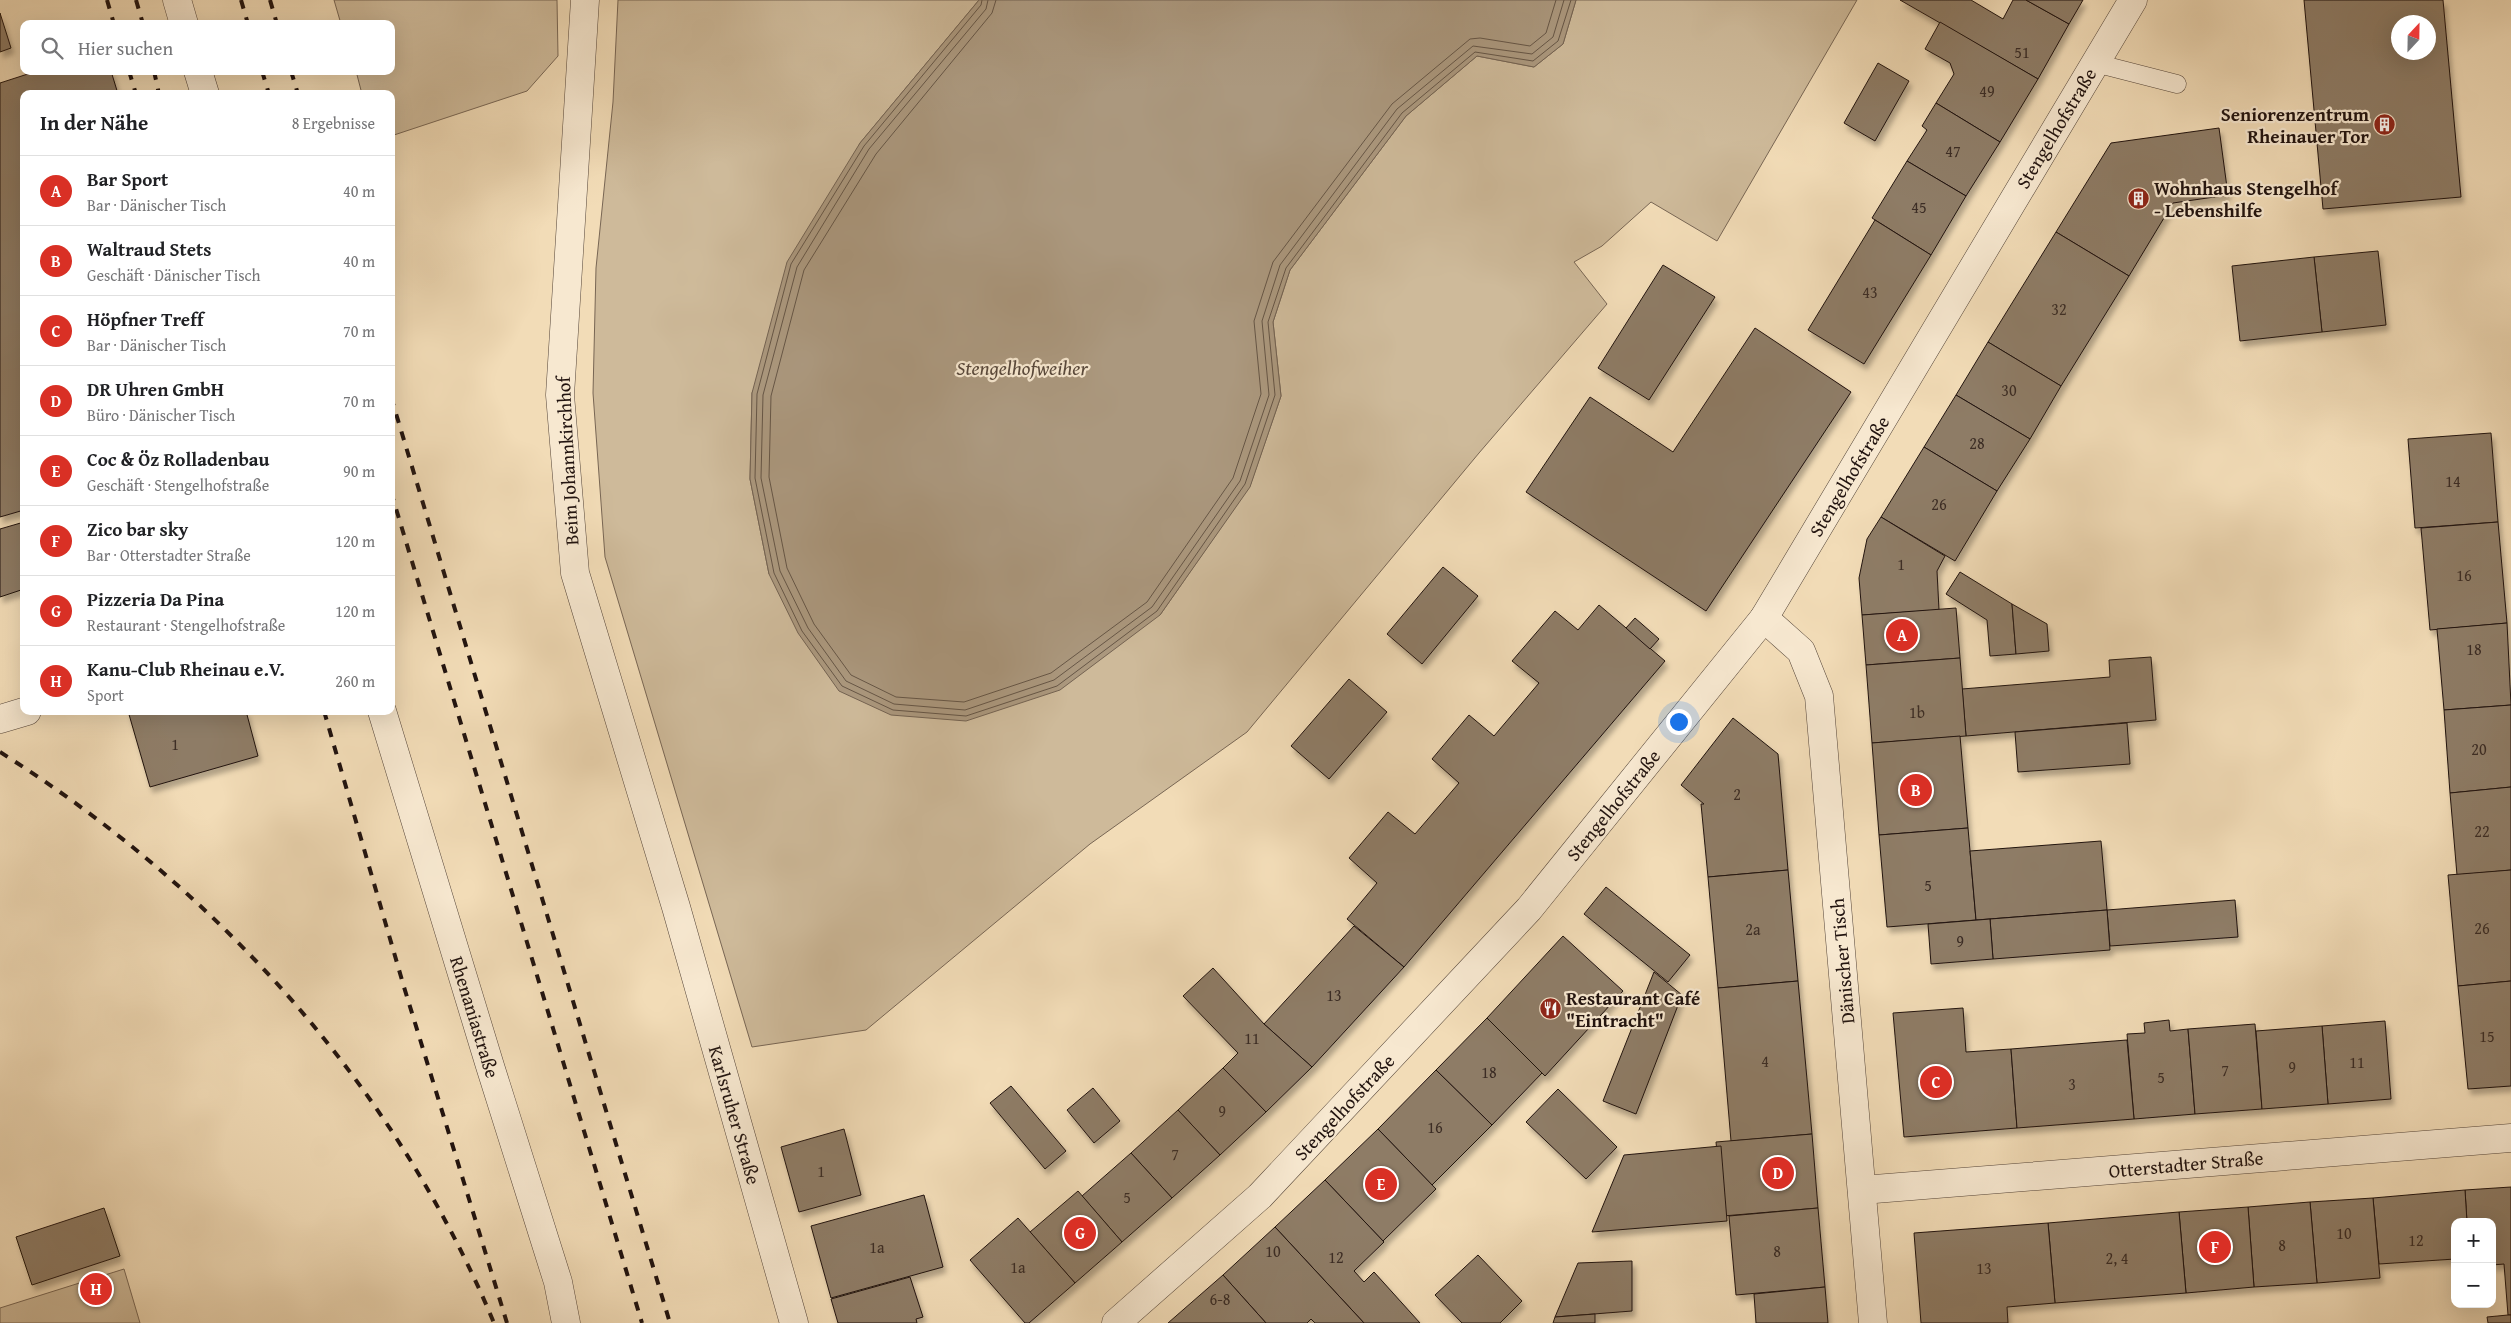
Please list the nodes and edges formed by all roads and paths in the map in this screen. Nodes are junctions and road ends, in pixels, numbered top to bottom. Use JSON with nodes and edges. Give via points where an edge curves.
{"nodes":[{"id":1,"x":177,"y":0,"type":"edge"},
{"id":2,"x":585,"y":0,"type":"edge"},
{"id":3,"x":2132,"y":0,"type":"edge"},
{"id":4,"x":183,"y":20,"type":"edge"},
{"id":5,"x":2095,"y":63,"type":"junction"},
{"id":6,"x":199,"y":75,"type":"edge"},
{"id":7,"x":2177,"y":84,"type":"dead end"},
{"id":8,"x":204,"y":90,"type":"edge"},
{"id":9,"x":1764,"y":618,"type":"junction"},
{"id":10,"x":20,"y":713,"type":"edge"},
{"id":11,"x":383,"y":715,"type":"edge"},
{"id":12,"x":0,"y":719,"type":"edge"},
{"id":13,"x":676,"y":907,"type":"joint"},
{"id":14,"x":2511,"y":1138,"type":"edge"},
{"id":15,"x":1862,"y":1190,"type":"junction"},
{"id":16,"x":566,"y":1323,"type":"edge"},
{"id":17,"x":794,"y":1323,"type":"edge"},
{"id":18,"x":1116,"y":1323,"type":"edge"},
{"id":19,"x":1873,"y":1323,"type":"edge"}],
"edges":[{"from":1,"to":4,"type":"street"},
{"from":2,"to":13,"type":"street","name":"Beim Johannkirchhof","via":[[560,395],[575,573]]},
{"from":3,"to":5,"type":"street","name":"Stengelhofstraße"},
{"from":5,"to":7,"type":"lane"},
{"from":5,"to":9,"type":"street","name":"Stengelhofstraße"},
{"from":6,"to":8,"type":"street"},
{"from":9,"to":15,"type":"street","name":"Dänischer Tisch","via":[[1801,650],[1819,696]]},
{"from":9,"to":18,"type":"street","name":"Stengelhofstraße","via":[[1529,910],[1260,1196]]},
{"from":10,"to":12,"type":"street"},
{"from":11,"to":16,"type":"street","name":"Rhenaniastraße","via":[[558,1282]]},
{"from":13,"to":17,"type":"street","name":"Karlsruher Straße"},
{"from":14,"to":15,"type":"street","name":"Otterstadter Straße"},
{"from":15,"to":19,"type":"street","name":"Dänischer Tisch"}]}
